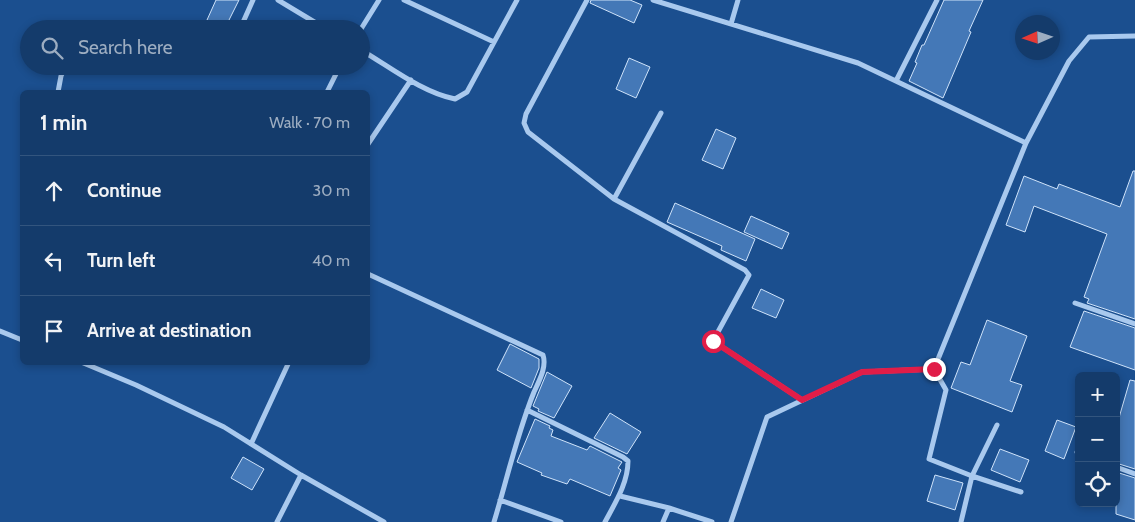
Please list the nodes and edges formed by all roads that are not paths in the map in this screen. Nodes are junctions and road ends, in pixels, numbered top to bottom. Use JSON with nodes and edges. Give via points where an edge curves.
{"nodes":[{"id":1,"x":253,"y":0,"type":"edge"},
{"id":2,"x":278,"y":0,"type":"edge"},
{"id":3,"x":379,"y":0,"type":"edge"},
{"id":4,"x":404,"y":0,"type":"edge"},
{"id":5,"x":517,"y":0,"type":"edge"},
{"id":6,"x":587,"y":0,"type":"edge"},
{"id":7,"x":653,"y":0,"type":"edge"},
{"id":8,"x":738,"y":0,"type":"edge"},
{"id":9,"x":937,"y":0,"type":"edge"},
{"id":10,"x":662,"y":1,"type":"edge"},
{"id":11,"x":244,"y":20,"type":"edge"},
{"id":12,"x":311,"y":20,"type":"edge"},
{"id":13,"x":367,"y":20,"type":"edge"},
{"id":14,"x":731,"y":24,"type":"junction"},
{"id":15,"x":1135,"y":36,"type":"edge"},
{"id":16,"x":494,"y":42,"type":"junction"},
{"id":17,"x":370,"y":55,"type":"edge"},
{"id":18,"x":62,"y":75,"type":"edge"},
{"id":19,"x":335,"y":75,"type":"edge"},
{"id":20,"x":411,"y":80,"type":"junction"},
{"id":21,"x":896,"y":81,"type":"junction"},
{"id":22,"x":58,"y":90,"type":"edge"},
{"id":23,"x":327,"y":90,"type":"edge"},
{"id":24,"x":661,"y":113,"type":"dead end"},
{"id":25,"x":370,"y":141,"type":"edge"},
{"id":26,"x":1026,"y":143,"type":"junction"},
{"id":27,"x":614,"y":199,"type":"junction"},
{"id":28,"x":370,"y":275,"type":"edge"},
{"id":29,"x":1075,"y":303,"type":"dead end"},
{"id":30,"x":1135,"y":324,"type":"edge"},
{"id":31,"x":0,"y":331,"type":"edge"},
{"id":32,"x":20,"y":339,"type":"edge"},
{"id":33,"x":88,"y":365,"type":"edge"},
{"id":34,"x":288,"y":365,"type":"edge"},
{"id":35,"x":934,"y":369,"type":"junction"},
{"id":36,"x":802,"y":400,"type":"junction"},
{"id":37,"x":527,"y":410,"type":"junction"},
{"id":38,"x":998,"y":425,"type":"dead end"},
{"id":39,"x":251,"y":444,"type":"junction"},
{"id":40,"x":1120,"y":468,"type":"edge"},
{"id":41,"x":1135,"y":474,"type":"edge"},
{"id":42,"x":301,"y":476,"type":"junction"},
{"id":43,"x":972,"y":476,"type":"junction"},
{"id":44,"x":1021,"y":492,"type":"dead end"},
{"id":45,"x":620,"y":496,"type":"junction"},
{"id":46,"x":500,"y":500,"type":"junction"},
{"id":47,"x":668,"y":508,"type":"junction"},
{"id":48,"x":277,"y":522,"type":"edge"},
{"id":49,"x":384,"y":522,"type":"edge"},
{"id":50,"x":494,"y":522,"type":"edge"},
{"id":51,"x":561,"y":522,"type":"edge"},
{"id":52,"x":604,"y":522,"type":"edge"},
{"id":53,"x":663,"y":522,"type":"edge"},
{"id":54,"x":712,"y":522,"type":"edge"},
{"id":55,"x":731,"y":522,"type":"edge"},
{"id":56,"x":961,"y":522,"type":"edge"}],
"edges":[{"from":1,"to":11,"type":"street"},
{"from":2,"to":12,"type":"street"},
{"from":3,"to":13,"type":"street"},
{"from":4,"to":16,"type":"street"},
{"from":5,"to":16,"type":"street"},
{"from":6,"to":27,"type":"street","via":[[524,123],[528,132]]},
{"from":7,"to":10,"type":"street"},
{"from":8,"to":14,"type":"street"},
{"from":9,"to":21,"type":"street"},
{"from":10,"to":14,"type":"street"},
{"from":14,"to":21,"type":"street","via":[[858,63]]},
{"from":15,"to":26,"type":"street","via":[[1089,36],[1069,61]]},
{"from":16,"to":20,"type":"street","via":[[467,92],[455,99],[441,96]]},
{"from":17,"to":20,"type":"street"},
{"from":18,"to":22,"type":"street"},
{"from":19,"to":23,"type":"street"},
{"from":20,"to":25,"type":"street"},
{"from":21,"to":26,"type":"street"},
{"from":24,"to":27,"type":"street"},
{"from":26,"to":35,"type":"street"},
{"from":27,"to":36,"type":"street","via":[[745,270],[749,275],[713,341]]},
{"from":28,"to":37,"type":"street","via":[[544,355],[543,370]]},
{"from":29,"to":30,"type":"street"},
{"from":31,"to":32,"type":"street"},
{"from":33,"to":39,"type":"street","via":[[216,423]]},
{"from":34,"to":39,"type":"street"},
{"from":35,"to":36,"type":"street","via":[[862,372]]},
{"from":35,"to":43,"type":"street","via":[[946,390],[929,460]]},
{"from":36,"to":55,"type":"street","via":[[767,417]]},
{"from":37,"to":45,"type":"street","via":[[628,461]]},
{"from":37,"to":46,"type":"street"},
{"from":38,"to":43,"type":"street"},
{"from":39,"to":42,"type":"street"},
{"from":40,"to":41,"type":"street"},
{"from":42,"to":48,"type":"street"},
{"from":42,"to":49,"type":"street"},
{"from":43,"to":44,"type":"street"},
{"from":43,"to":56,"type":"street"},
{"from":45,"to":47,"type":"street"},
{"from":45,"to":52,"type":"street"},
{"from":46,"to":50,"type":"street"},
{"from":46,"to":51,"type":"street"},
{"from":47,"to":53,"type":"street"},
{"from":47,"to":54,"type":"street"}]}
